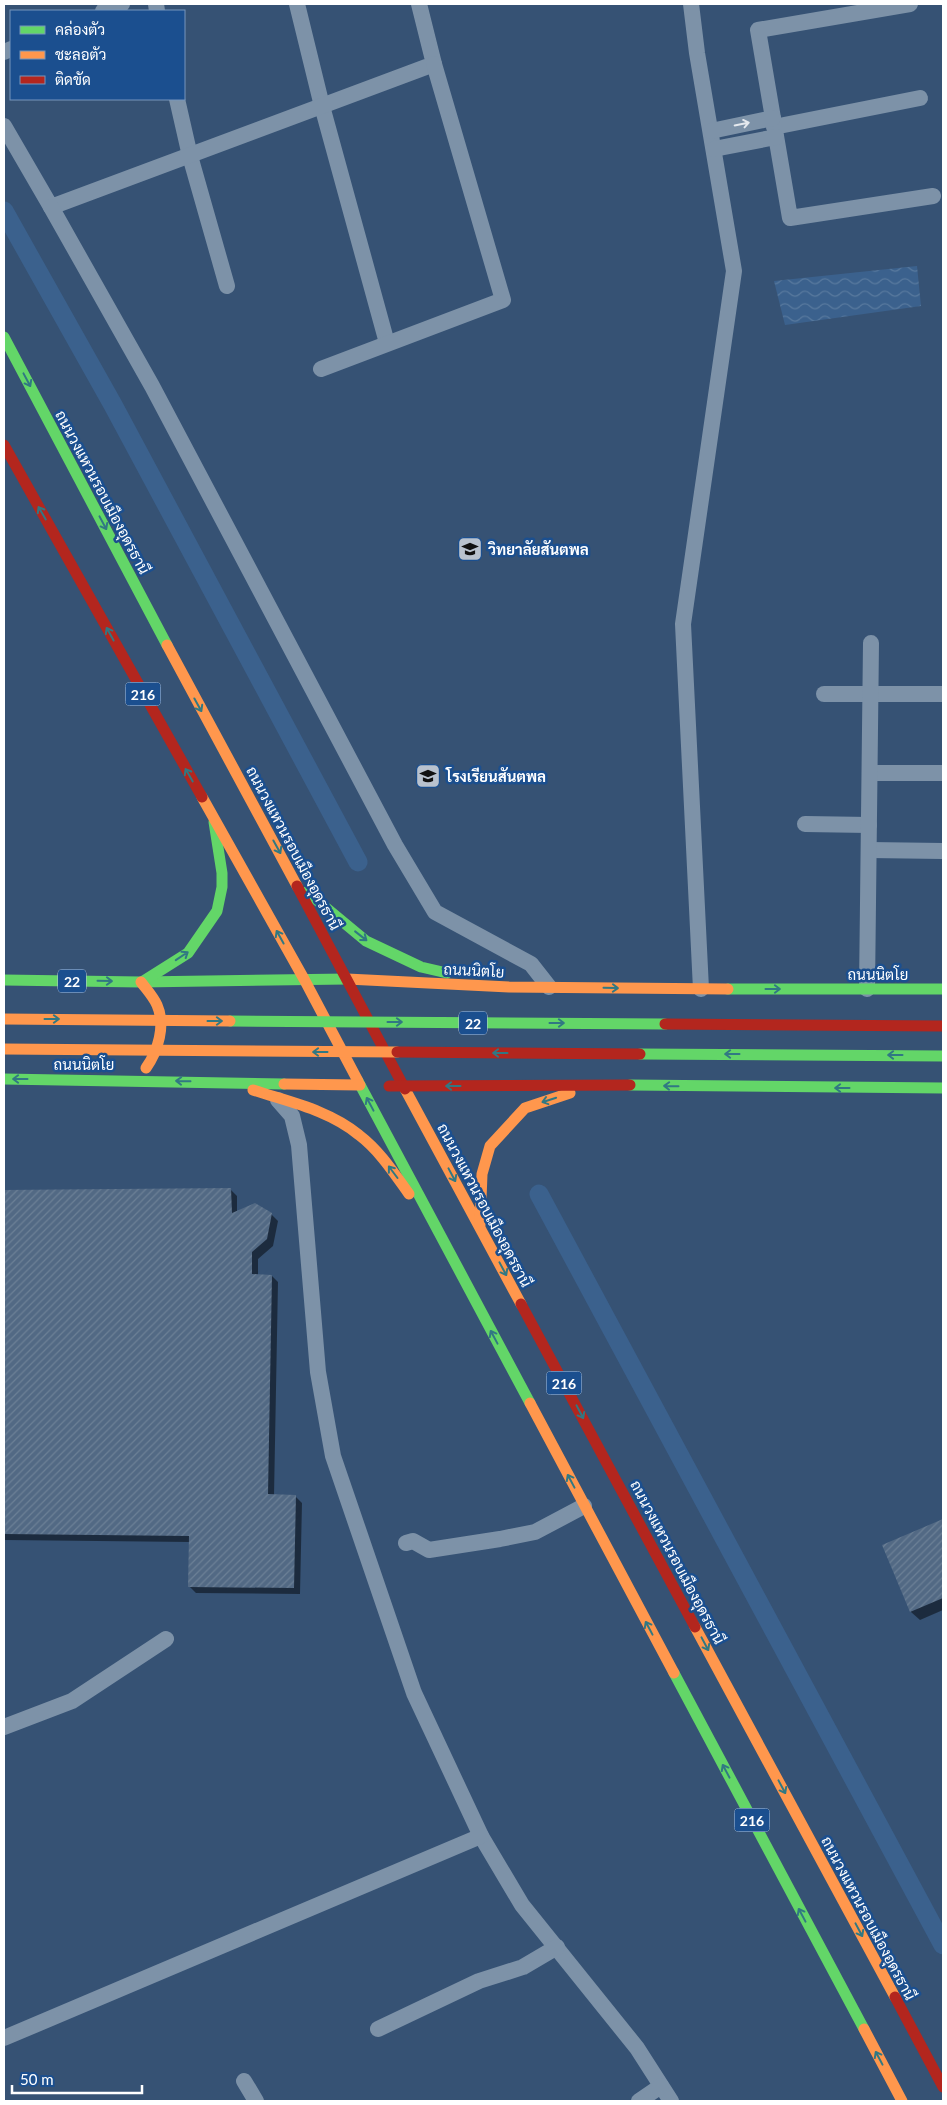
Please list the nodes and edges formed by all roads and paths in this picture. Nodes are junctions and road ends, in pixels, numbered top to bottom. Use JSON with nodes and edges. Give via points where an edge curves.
{"nodes":[{"id":1,"x":122,"y":4,"type":"edge"},
{"id":2,"x":297,"y":4,"type":"edge"},
{"id":3,"x":418,"y":4,"type":"edge"},
{"id":4,"x":691,"y":4,"type":"edge"},
{"id":5,"x":910,"y":4,"type":"edge"},
{"id":6,"x":107,"y":10,"type":"edge"},
{"id":7,"x":434,"y":64,"type":"junction"},
{"id":8,"x":920,"y":98,"type":"dead end"},
{"id":9,"x":177,"y":100,"type":"edge"},
{"id":10,"x":322,"y":106,"type":"junction"},
{"id":11,"x":4,"y":126,"type":"edge"},
{"id":12,"x":774,"y":127,"type":"junction"},
{"id":13,"x":711,"y":131,"type":"junction"},
{"id":14,"x":714,"y":149,"type":"junction"},
{"id":15,"x":190,"y":156,"type":"junction"},
{"id":16,"x":934,"y":196,"type":"dead end"},
{"id":17,"x":51,"y":207,"type":"junction"},
{"id":18,"x":227,"y":286,"type":"dead end"},
{"id":19,"x":4,"y":337,"type":"edge"},
{"id":20,"x":387,"y":344,"type":"junction"},
{"id":21,"x":321,"y":369,"type":"dead end"},
{"id":22,"x":4,"y":445,"type":"edge"},
{"id":23,"x":871,"y":643,"type":"dead end"},
{"id":24,"x":824,"y":694,"type":"dead end"},
{"id":25,"x":871,"y":694,"type":"junction"},
{"id":26,"x":943,"y":694,"type":"edge"},
{"id":27,"x":870,"y":773,"type":"junction"},
{"id":28,"x":943,"y":773,"type":"edge"},
{"id":29,"x":213,"y":818,"type":"junction"},
{"id":30,"x":805,"y":824,"type":"dead end"},
{"id":31,"x":869,"y":825,"type":"junction"},
{"id":32,"x":869,"y":850,"type":"junction"},
{"id":33,"x":943,"y":851,"type":"edge"},
{"id":34,"x":296,"y":883,"type":"junction"},
{"id":35,"x":347,"y":979,"type":"junction"},
{"id":36,"x":4,"y":980,"type":"edge"},
{"id":37,"x":304,"y":980,"type":"junction"},
{"id":38,"x":141,"y":982,"type":"junction"},
{"id":39,"x":509,"y":987,"type":"junction"},
{"id":40,"x":550,"y":987,"type":"junction"},
{"id":41,"x":867,"y":989,"type":"junction"},
{"id":42,"x":943,"y":989,"type":"edge"},
{"id":43,"x":701,"y":990,"type":"junction"},
{"id":44,"x":4,"y":1019,"type":"edge"},
{"id":45,"x":943,"y":1026,"type":"edge"},
{"id":46,"x":4,"y":1050,"type":"edge"},
{"id":47,"x":943,"y":1056,"type":"edge"},
{"id":48,"x":4,"y":1079,"type":"edge"},
{"id":49,"x":136,"y":1080,"type":"junction"},
{"id":50,"x":232,"y":1082,"type":"junction"},
{"id":51,"x":360,"y":1085,"type":"junction"},
{"id":52,"x":572,"y":1085,"type":"junction"},
{"id":53,"x":404,"y":1086,"type":"junction"},
{"id":54,"x":595,"y":1086,"type":"junction"},
{"id":55,"x":943,"y":1088,"type":"edge"},
{"id":56,"x":278,"y":1099,"type":"junction"},
{"id":57,"x":480,"y":1226,"type":"junction"},
{"id":58,"x":443,"y":1239,"type":"junction"},
{"id":59,"x":584,"y":1506,"type":"junction"},
{"id":60,"x":406,"y":1543,"type":"dead end"},
{"id":61,"x":166,"y":1639,"type":"dead end"},
{"id":62,"x":4,"y":1727,"type":"edge"},
{"id":63,"x":481,"y":1836,"type":"junction"},
{"id":64,"x":557,"y":1947,"type":"junction"},
{"id":65,"x":378,"y":2029,"type":"dead end"},
{"id":66,"x":4,"y":2038,"type":"edge"},
{"id":67,"x":244,"y":2081,"type":"dead end"},
{"id":68,"x":661,"y":2086,"type":"junction"},
{"id":69,"x":943,"y":2087,"type":"edge"},
{"id":70,"x":256,"y":2101,"type":"edge"},
{"id":71,"x":639,"y":2101,"type":"edge"},
{"id":72,"x":671,"y":2101,"type":"edge"},
{"id":73,"x":902,"y":2101,"type":"edge"}],
"edges":[{"from":1,"to":6,"type":"street"},
{"from":2,"to":10,"type":"street"},
{"from":3,"to":7,"type":"street"},
{"from":4,"to":13,"type":"street"},
{"from":5,"to":12,"type":"street","via":[[758,30]]},
{"from":7,"to":10,"type":"street"},
{"from":7,"to":20,"type":"street","via":[[503,300]]},
{"from":8,"to":12,"type":"street"},
{"from":9,"to":15,"type":"street"},
{"from":10,"to":15,"type":"street"},
{"from":10,"to":20,"type":"street"},
{"from":11,"to":17,"type":"street"},
{"from":13,"to":12,"type":"street","one_way":true},
{"from":12,"to":14,"type":"street"},
{"from":12,"to":16,"type":"street","via":[[790,218]]},
{"from":13,"to":14,"type":"street"},
{"from":14,"to":43,"type":"street","via":[[734,271],[683,624]]},
{"from":15,"to":17,"type":"street"},
{"from":15,"to":18,"type":"street"},
{"from":17,"to":40,"type":"street","via":[[152,386],[395,845],[435,912],[531,964]]},
{"from":19,"to":34,"type":"main road","name":"ถนนวงแหวนรอบเมืองอุดรธานี","number":"216","one_way":true},
{"from":20,"to":21,"type":"street"},
{"from":29,"to":22,"type":"main road","number":"216","one_way":true},
{"from":23,"to":25,"type":"street"},
{"from":24,"to":25,"type":"street"},
{"from":25,"to":26,"type":"street"},
{"from":25,"to":27,"type":"street"},
{"from":27,"to":28,"type":"street"},
{"from":27,"to":31,"type":"street"},
{"from":37,"to":29,"type":"main road","number":"216","one_way":true},
{"from":38,"to":29,"type":"main road","one_way":true,"via":[[188,953],[217,911],[222,873]]},
{"from":30,"to":31,"type":"street"},
{"from":31,"to":32,"type":"street"},
{"from":32,"to":33,"type":"street"},
{"from":32,"to":41,"type":"street"},
{"from":34,"to":35,"type":"main road","name":"ถนนวงแหวนรอบเมืองอุดรธานี","number":"216"},
{"from":34,"to":39,"type":"main road","one_way":true,"via":[[366,941],[421,967]]},
{"from":35,"to":37,"type":"main road","name":"ถนนนิตโย","number":"22"},
{"from":35,"to":39,"type":"main road","name":"ถนนนิตโย","number":"22"},
{"from":35,"to":53,"type":"main road","name":"ถนนวงแหวนรอบเมืองอุดรธานี","number":"216"},
{"from":36,"to":38,"type":"main road","name":"ถนนนิตโย","number":"22","one_way":true},
{"from":37,"to":38,"type":"main road","name":"ถนนนิตโย","number":"22"},
{"from":37,"to":51,"type":"main road","number":"216"},
{"from":38,"to":49,"type":"main road","via":[[157,1005],[160,1033],[153,1060]]},
{"from":39,"to":40,"type":"main road","name":"ถนนนิตโย","number":"22"},
{"from":40,"to":43,"type":"main road","name":"ถนนนิตโย","number":"22","one_way":true},
{"from":40,"to":52,"type":"main road","via":[[534,1017],[535,1056],[544,1070]]},
{"from":41,"to":42,"type":"main road","name":"ถนนนิตโย","number":"22"},
{"from":43,"to":41,"type":"main road","name":"ถนนนิตโย","number":"22","one_way":true},
{"from":44,"to":45,"type":"main road","number":"22","one_way":true,"bridge":true},
{"from":47,"to":46,"type":"main road","name":"ถนนนิตโย","number":"22","one_way":true,"bridge":true},
{"from":49,"to":48,"type":"main road","name":"ถนนนิตโย","one_way":true},
{"from":50,"to":49,"type":"main road","name":"ถนนนิตโย","one_way":true},
{"from":50,"to":51,"type":"main road","name":"ถนนนิตโย"},
{"from":50,"to":56,"type":"main road"},
{"from":51,"to":53,"type":"main road","name":"ถนนนิตโย"},
{"from":58,"to":51,"type":"main road","number":"216","one_way":true},
{"from":52,"to":53,"type":"main road","name":"ถนนนิตโย","one_way":true},
{"from":52,"to":54,"type":"main road","name":"ถนนนิตโย"},
{"from":53,"to":57,"type":"main road","name":"ถนนวงแหวนรอบเมืองอุดรธานี","number":"216","one_way":true},
{"from":55,"to":54,"type":"main road","name":"ถนนนิตโย","one_way":true},
{"from":54,"to":57,"type":"main road","one_way":true,"via":[[524,1108],[490,1146],[482,1174]]},
{"from":58,"to":56,"type":"main road","one_way":true,"via":[[362,1138],[320,1113]]},
{"from":56,"to":63,"type":"street","via":[[292,1116],[299,1145],[318,1372],[333,1456],[414,1693]]},
{"from":57,"to":69,"type":"main road","name":"ถนนวงแหวนรอบเมืองอุดรธานี","number":"216","one_way":true},
{"from":59,"to":58,"type":"main road","number":"216","one_way":true},
{"from":59,"to":60,"type":"street","via":[[535,1532],[429,1550],[413,1541]]},
{"from":73,"to":59,"type":"main road","number":"216","one_way":true},
{"from":61,"to":62,"type":"street","via":[[72,1702]]},
{"from":63,"to":64,"type":"street","via":[[522,1905]]},
{"from":63,"to":66,"type":"street"},
{"from":64,"to":65,"type":"street","via":[[523,1967],[479,1981]]},
{"from":64,"to":68,"type":"street","via":[[637,2048]]},
{"from":67,"to":70,"type":"street"},
{"from":68,"to":71,"type":"street"},
{"from":68,"to":72,"type":"street"}]}
